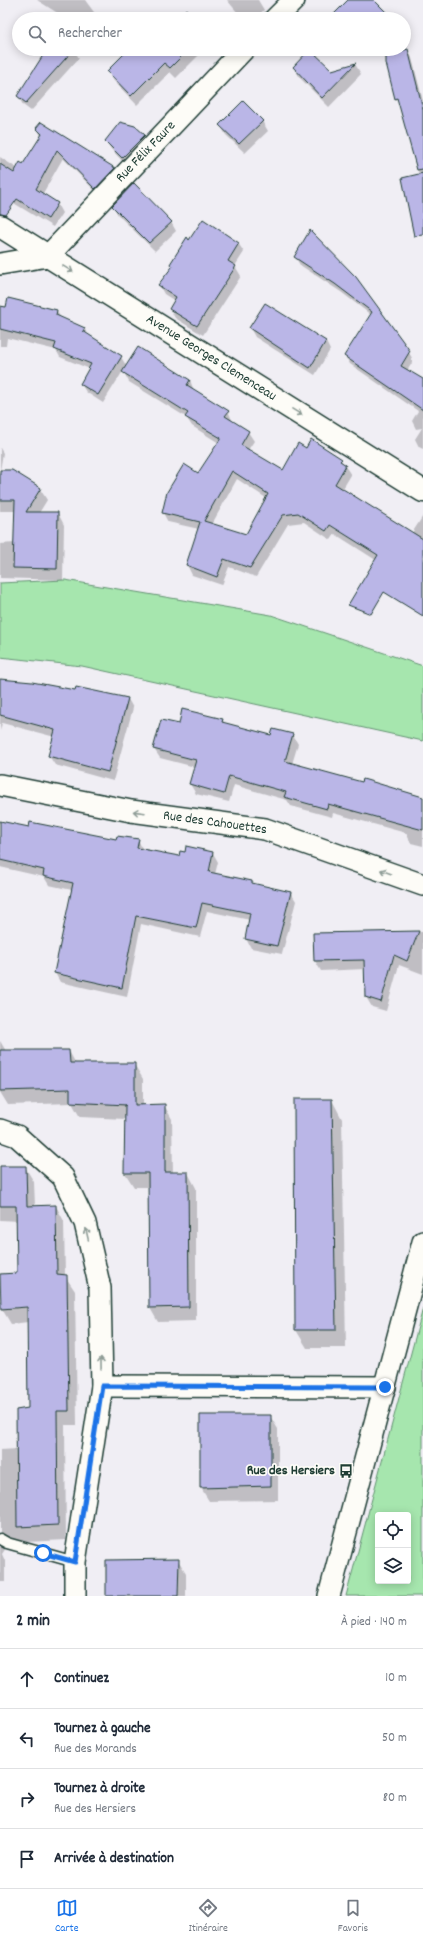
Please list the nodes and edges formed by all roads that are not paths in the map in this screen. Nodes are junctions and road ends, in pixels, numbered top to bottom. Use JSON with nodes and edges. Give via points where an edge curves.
{"nodes":[{"id":1,"x":294,"y":0,"type":"edge"},
{"id":2,"x":282,"y":12,"type":"edge"},
{"id":3,"x":237,"y":56,"type":"edge"},
{"id":4,"x":0,"y":226,"type":"edge"},
{"id":5,"x":48,"y":256,"type":"junction"},
{"id":6,"x":0,"y":264,"type":"edge"},
{"id":7,"x":423,"y":491,"type":"edge"},
{"id":8,"x":0,"y":785,"type":"edge"},
{"id":9,"x":423,"y":885,"type":"edge"},
{"id":10,"x":0,"y":1130,"type":"edge"},
{"id":11,"x":423,"y":1242,"type":"edge"},
{"id":12,"x":102,"y":1386,"type":"junction"},
{"id":13,"x":385,"y":1387,"type":"junction"},
{"id":14,"x":0,"y":1539,"type":"edge"},
{"id":15,"x":75,"y":1562,"type":"junction"},
{"id":16,"x":75,"y":1596,"type":"edge"},
{"id":17,"x":329,"y":1596,"type":"edge"}],
"edges":[{"from":1,"to":2,"type":"street"},
{"from":3,"to":5,"type":"street","name":"Rue Félix Faure"},
{"from":4,"to":5,"type":"street","name":"Avenue Georges Clemenceau"},
{"from":5,"to":6,"type":"street"},
{"from":5,"to":7,"type":"street","name":"Avenue Georges Clemenceau","one_way":true},
{"from":9,"to":8,"type":"street","name":"Rue des Cahouettes","one_way":true,"via":[[265,828],[131,812]]},
{"from":12,"to":10,"type":"street","one_way":true,"via":[[100,1288],[85,1223],[63,1177],[17,1136]]},
{"from":11,"to":13,"type":"street"},
{"from":12,"to":13,"type":"street"},
{"from":12,"to":15,"type":"street"},
{"from":13,"to":17,"type":"street"},
{"from":14,"to":15,"type":"lane"},
{"from":15,"to":16,"type":"street"}]}
